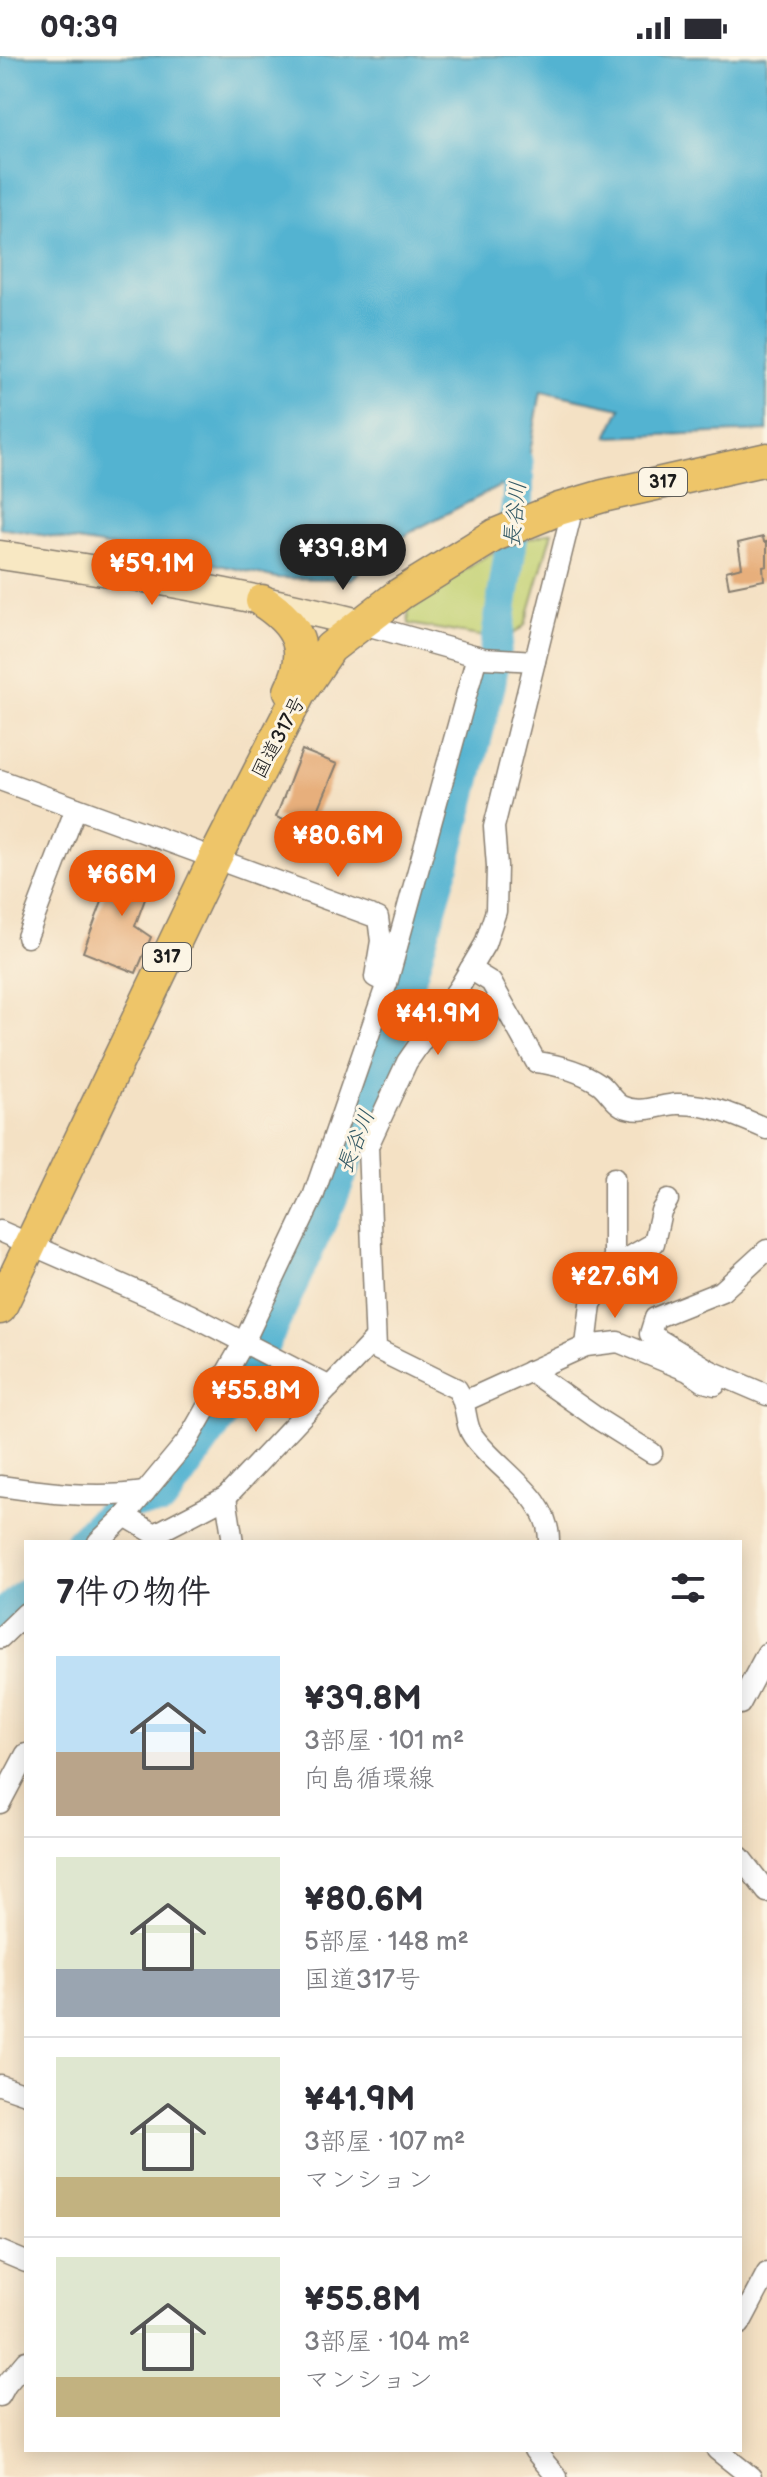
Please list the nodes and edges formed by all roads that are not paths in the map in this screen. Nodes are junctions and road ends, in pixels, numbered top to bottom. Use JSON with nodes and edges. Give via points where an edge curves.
{"nodes":[{"id":1,"x":767,"y":459,"type":"edge"},
{"id":2,"x":565,"y":508,"type":"junction"},
{"id":3,"x":0,"y":555,"type":"edge"},
{"id":4,"x":262,"y":601,"type":"junction"},
{"id":5,"x":359,"y":623,"type":"junction"},
{"id":6,"x":480,"y":657,"type":"junction"},
{"id":7,"x":531,"y":661,"type":"junction"},
{"id":8,"x":0,"y":780,"type":"edge"},
{"id":9,"x":76,"y":808,"type":"junction"},
{"id":10,"x":215,"y":858,"type":"junction"},
{"id":11,"x":27,"y":937,"type":"dead end"},
{"id":12,"x":470,"y":969,"type":"junction"},
{"id":13,"x":387,"y":983,"type":"junction"},
{"id":14,"x":767,"y":1129,"type":"edge"},
{"id":15,"x":614,"y":1178,"type":"dead end"},
{"id":16,"x":668,"y":1200,"type":"dead end"},
{"id":17,"x":14,"y":1238,"type":"edge"},
{"id":18,"x":767,"y":1250,"type":"edge"},
{"id":19,"x":614,"y":1266,"type":"junction"},
{"id":20,"x":0,"y":1308,"type":"edge"},
{"id":21,"x":374,"y":1340,"type":"junction"},
{"id":22,"x":248,"y":1344,"type":"junction"},
{"id":23,"x":586,"y":1346,"type":"junction"},
{"id":24,"x":530,"y":1371,"type":"junction"},
{"id":25,"x":711,"y":1371,"type":"junction"},
{"id":26,"x":330,"y":1387,"type":"junction"},
{"id":27,"x":767,"y":1395,"type":"edge"},
{"id":28,"x":465,"y":1401,"type":"junction"},
{"id":29,"x":652,"y":1453,"type":"dead end"},
{"id":30,"x":0,"y":1486,"type":"edge"},
{"id":31,"x":145,"y":1492,"type":"junction"},
{"id":32,"x":226,"y":1497,"type":"junction"},
{"id":33,"x":125,"y":1516,"type":"junction"},
{"id":34,"x":152,"y":1538,"type":"edge"},
{"id":35,"x":100,"y":1540,"type":"edge"},
{"id":36,"x":233,"y":1540,"type":"edge"},
{"id":37,"x":549,"y":1540,"type":"edge"},
{"id":38,"x":24,"y":1615,"type":"edge"},
{"id":39,"x":0,"y":1638,"type":"edge"},
{"id":40,"x":767,"y":1653,"type":"edge"},
{"id":41,"x":742,"y":1700,"type":"edge"},
{"id":42,"x":24,"y":1758,"type":"edge"},
{"id":43,"x":0,"y":1803,"type":"edge"},
{"id":44,"x":742,"y":1860,"type":"edge"},
{"id":45,"x":767,"y":1892,"type":"edge"},
{"id":46,"x":0,"y":2085,"type":"edge"},
{"id":47,"x":24,"y":2093,"type":"edge"},
{"id":48,"x":0,"y":2251,"type":"edge"},
{"id":49,"x":24,"y":2261,"type":"edge"},
{"id":50,"x":767,"y":2273,"type":"edge"},
{"id":51,"x":742,"y":2320,"type":"edge"},
{"id":52,"x":24,"y":2363,"type":"edge"},
{"id":53,"x":0,"y":2396,"type":"edge"},
{"id":54,"x":536,"y":2452,"type":"edge"},
{"id":55,"x":720,"y":2452,"type":"edge"},
{"id":56,"x":555,"y":2476,"type":"edge"},
{"id":57,"x":751,"y":2477,"type":"edge"}],
"edges":[{"from":1,"to":2,"type":"highway","name":"国道317号","number":"317"},
{"from":2,"to":5,"type":"highway","name":"国道317号","number":"317","via":[[495,535]]},
{"from":2,"to":7,"type":"street","via":[[570,519]]},
{"from":3,"to":4,"type":"main road"},
{"from":4,"to":5,"type":"main road"},
{"from":4,"to":10,"type":"highway","via":[[291,625],[302,653],[300,672],[249,770]]},
{"from":5,"to":6,"type":"street"},
{"from":5,"to":10,"type":"highway","name":"国道317号","number":"317","via":[[330,648],[299,694]]},
{"from":6,"to":7,"type":"street"},
{"from":6,"to":13,"type":"street"},
{"from":7,"to":12,"type":"street","via":[[494,827],[496,911]]},
{"from":8,"to":9,"type":"street"},
{"from":9,"to":10,"type":"street"},
{"from":9,"to":11,"type":"street"},
{"from":10,"to":13,"type":"street","via":[[378,918],[381,941],[375,977]]},
{"from":10,"to":17,"type":"highway","name":"国道317号","number":"317"},
{"from":12,"to":14,"type":"street","via":[[491,982],[536,1062],[564,1066],[601,1085],[621,1105],[638,1110],[678,1104],[730,1112]]},
{"from":12,"to":21,"type":"street","via":[[407,1062],[368,1146]]},
{"from":13,"to":22,"type":"street","via":[[313,1197]]},
{"from":15,"to":19,"type":"street"},
{"from":16,"to":19,"type":"street","via":[[654,1243]]},
{"from":17,"to":20,"type":"highway","name":"国道317号","number":"317"},
{"from":17,"to":22,"type":"street"},
{"from":18,"to":25,"type":"street","via":[[722,1291],[655,1318],[651,1325],[650,1334]]},
{"from":19,"to":23,"type":"street","via":[[591,1304]]},
{"from":21,"to":26,"type":"street"},
{"from":21,"to":28,"type":"street","via":[[376,1349],[457,1389]]},
{"from":22,"to":26,"type":"street"},
{"from":22,"to":31,"type":"street","via":[[188,1440]]},
{"from":23,"to":24,"type":"street"},
{"from":23,"to":25,"type":"street","via":[[618,1342],[715,1385]]},
{"from":24,"to":28,"type":"street"},
{"from":24,"to":29,"type":"street"},
{"from":25,"to":27,"type":"street"},
{"from":26,"to":32,"type":"street"},
{"from":28,"to":37,"type":"street","via":[[471,1434],[536,1503],[547,1518]]},
{"from":30,"to":31,"type":"street","via":[[86,1495]]},
{"from":31,"to":33,"type":"street"},
{"from":32,"to":34,"type":"street"},
{"from":32,"to":36,"type":"street"},
{"from":33,"to":34,"type":"street"},
{"from":33,"to":35,"type":"street"},
{"from":38,"to":39,"type":"street"},
{"from":40,"to":41,"type":"street"},
{"from":42,"to":43,"type":"street"},
{"from":44,"to":45,"type":"street"},
{"from":46,"to":47,"type":"street"},
{"from":48,"to":49,"type":"street"},
{"from":50,"to":51,"type":"street"},
{"from":52,"to":53,"type":"street"},
{"from":54,"to":56,"type":"street"},
{"from":55,"to":57,"type":"street"}]}
